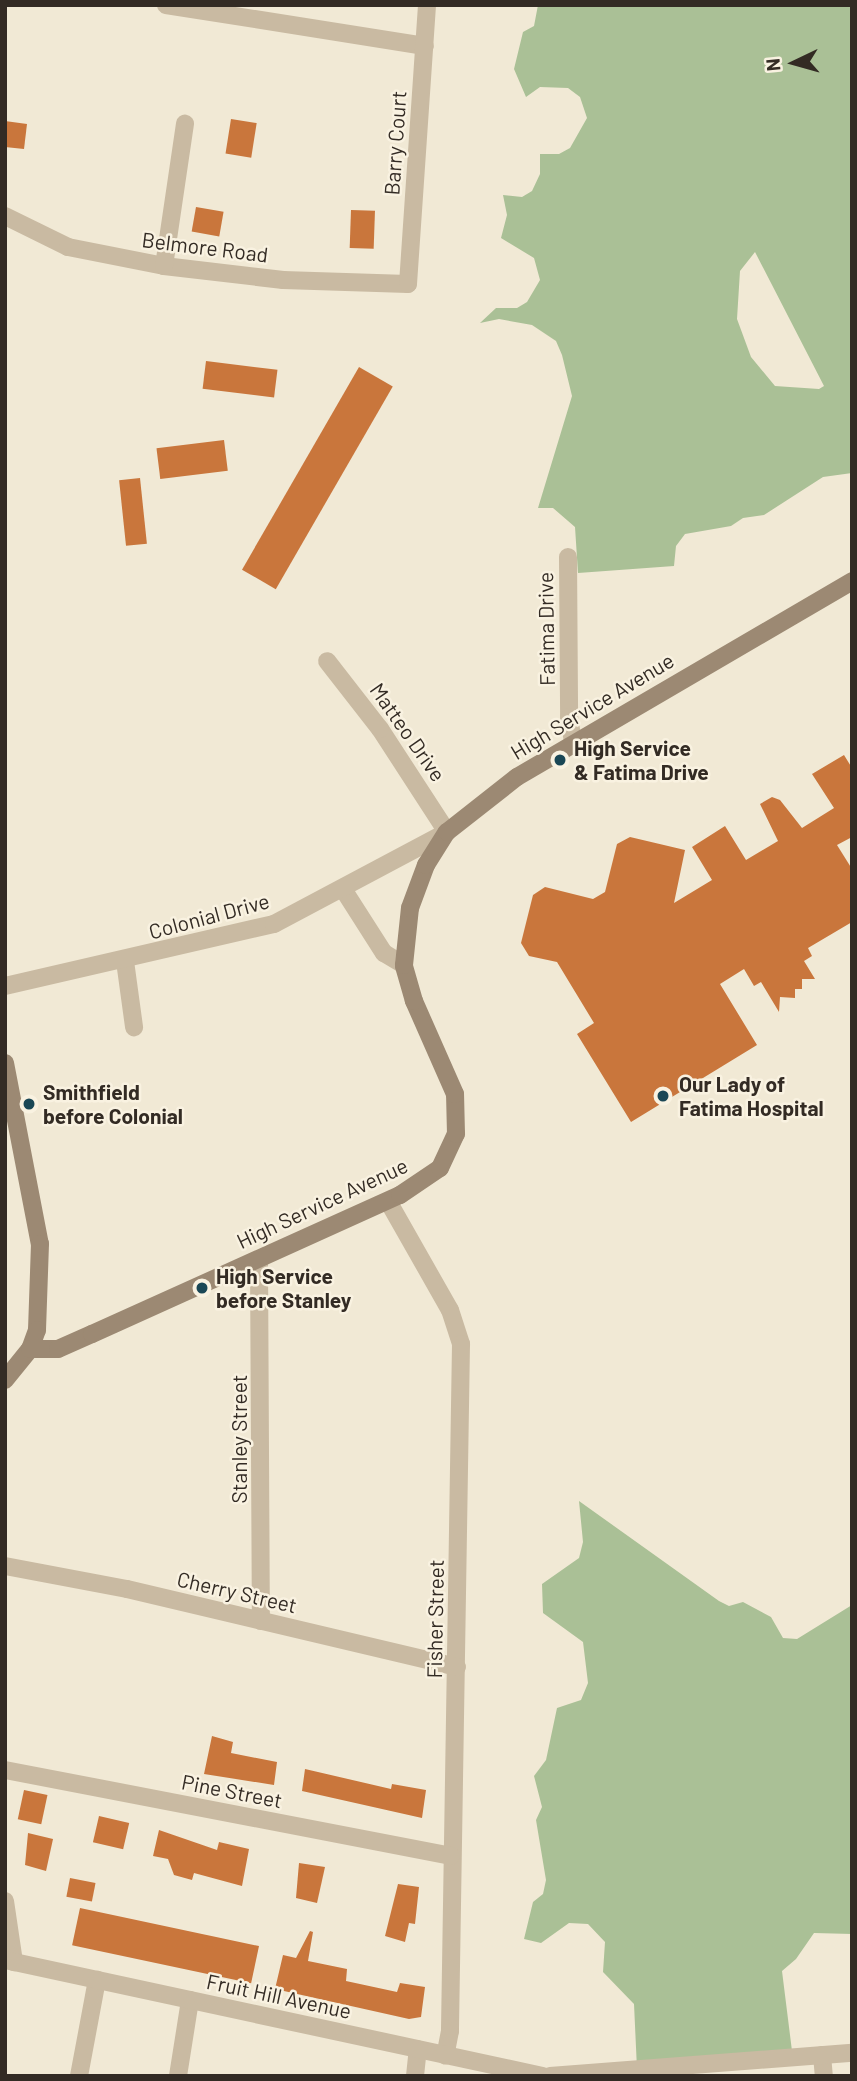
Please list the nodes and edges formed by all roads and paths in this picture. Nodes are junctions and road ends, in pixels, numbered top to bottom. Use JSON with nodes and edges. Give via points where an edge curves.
{"nodes":[{"id":1,"x":166,"y":5,"type":"edge"},
{"id":2,"x":426,"y":5,"type":"edge"},
{"id":3,"x":425,"y":46,"type":"junction"},
{"id":4,"x":184,"y":124,"type":"dead end"},
{"id":5,"x":5,"y":216,"type":"edge"},
{"id":6,"x":164,"y":266,"type":"junction"},
{"id":7,"x":408,"y":284,"type":"joint"},
{"id":8,"x":568,"y":557,"type":"dead end"},
{"id":9,"x":852,"y":581,"type":"edge"},
{"id":10,"x":327,"y":661,"type":"dead end"},
{"id":11,"x":573,"y":743,"type":"junction"},
{"id":12,"x":447,"y":832,"type":"junction"},
{"id":13,"x":343,"y":888,"type":"junction"},
{"id":14,"x":125,"y":961,"type":"junction"},
{"id":15,"x":404,"y":965,"type":"junction"},
{"id":16,"x":5,"y":986,"type":"edge"},
{"id":17,"x":134,"y":1027,"type":"dead end"},
{"id":18,"x":5,"y":1063,"type":"edge"},
{"id":19,"x":11,"y":1118,"type":"edge"},
{"id":20,"x":388,"y":1201,"type":"junction"},
{"id":21,"x":259,"y":1259,"type":"junction"},
{"id":22,"x":30,"y":1349,"type":"junction"},
{"id":23,"x":5,"y":1380,"type":"edge"},
{"id":24,"x":5,"y":1566,"type":"edge"},
{"id":25,"x":261,"y":1621,"type":"junction"},
{"id":26,"x":457,"y":1667,"type":"junction"},
{"id":27,"x":5,"y":1770,"type":"edge"},
{"id":28,"x":451,"y":1856,"type":"junction"},
{"id":29,"x":5,"y":1901,"type":"edge"},
{"id":30,"x":10,"y":1961,"type":"edge"},
{"id":31,"x":97,"y":1980,"type":"junction"},
{"id":32,"x":190,"y":2000,"type":"junction"},
{"id":33,"x":418,"y":2049,"type":"junction"},
{"id":34,"x":852,"y":2053,"type":"edge"},
{"id":35,"x":822,"y":2055,"type":"junction"},
{"id":36,"x":446,"y":2056,"type":"junction"},
{"id":37,"x":618,"y":2074,"type":"edge"},
{"id":38,"x":79,"y":2076,"type":"edge"},
{"id":39,"x":178,"y":2076,"type":"edge"},
{"id":40,"x":415,"y":2076,"type":"edge"},
{"id":41,"x":543,"y":2076,"type":"edge"},
{"id":42,"x":550,"y":2076,"type":"edge"},
{"id":43,"x":824,"y":2076,"type":"edge"}],
"edges":[{"from":1,"to":3,"type":"street"},
{"from":2,"to":3,"type":"street","name":"Barry Court"},
{"from":3,"to":7,"type":"street","name":"Barry Court"},
{"from":4,"to":6,"type":"street"},
{"from":5,"to":6,"type":"street","name":"Belmore Road","via":[[68,247]]},
{"from":6,"to":7,"type":"street","name":"Belmore Road","via":[[283,280]]},
{"from":8,"to":11,"type":"street","name":"Fatima Drive"},
{"from":9,"to":11,"type":"main road","name":"High Service Avenue"},
{"from":10,"to":12,"type":"street","name":"Matteo Drive","via":[[380,729]]},
{"from":11,"to":12,"type":"main road","name":"High Service Avenue","via":[[491,794]]},
{"from":12,"to":13,"type":"street","name":"Colonial Drive","via":[[415,845]]},
{"from":12,"to":15,"type":"main road","name":"High Service Avenue","via":[[414,896]]},
{"from":13,"to":14,"type":"street","name":"Colonial Drive","via":[[274,924]]},
{"from":13,"to":15,"type":"street","via":[[384,953]]},
{"from":14,"to":16,"type":"street","name":"Colonial Drive"},
{"from":14,"to":17,"type":"street"},
{"from":15,"to":20,"type":"main road","name":"High Service Avenue","via":[[414,1001],[455,1094],[456,1134],[440,1168]]},
{"from":18,"to":19,"type":"main road"},
{"from":19,"to":22,"type":"main road","via":[[40,1244],[39,1314]]},
{"from":20,"to":21,"type":"main road","name":"High Service Avenue"},
{"from":20,"to":26,"type":"street","name":"Fisher Street","via":[[450,1310],[461,1344]]},
{"from":21,"to":22,"type":"main road","name":"High Service Avenue","via":[[58,1349]]},
{"from":21,"to":25,"type":"street","name":"Stanley Street"},
{"from":22,"to":23,"type":"main road"},
{"from":24,"to":25,"type":"street","name":"Cherry Street"},
{"from":25,"to":26,"type":"street","name":"Cherry Street"},
{"from":26,"to":28,"type":"street","name":"Fisher Street"},
{"from":27,"to":28,"type":"street","name":"Pine Street"},
{"from":28,"to":36,"type":"street","name":"Fisher Street"},
{"from":29,"to":30,"type":"street"},
{"from":30,"to":31,"type":"street","name":"Fruit Hill Avenue"},
{"from":31,"to":32,"type":"street","name":"Fruit Hill Avenue"},
{"from":31,"to":38,"type":"street"},
{"from":32,"to":33,"type":"street","name":"Fruit Hill Avenue"},
{"from":32,"to":39,"type":"street"},
{"from":33,"to":36,"type":"street","name":"Fruit Hill Avenue"},
{"from":33,"to":40,"type":"street"},
{"from":34,"to":35,"type":"street"},
{"from":35,"to":37,"type":"street"},
{"from":35,"to":43,"type":"street"},
{"from":36,"to":41,"type":"street","name":"Fruit Hill Avenue"},
{"from":37,"to":42,"type":"street"}]}
